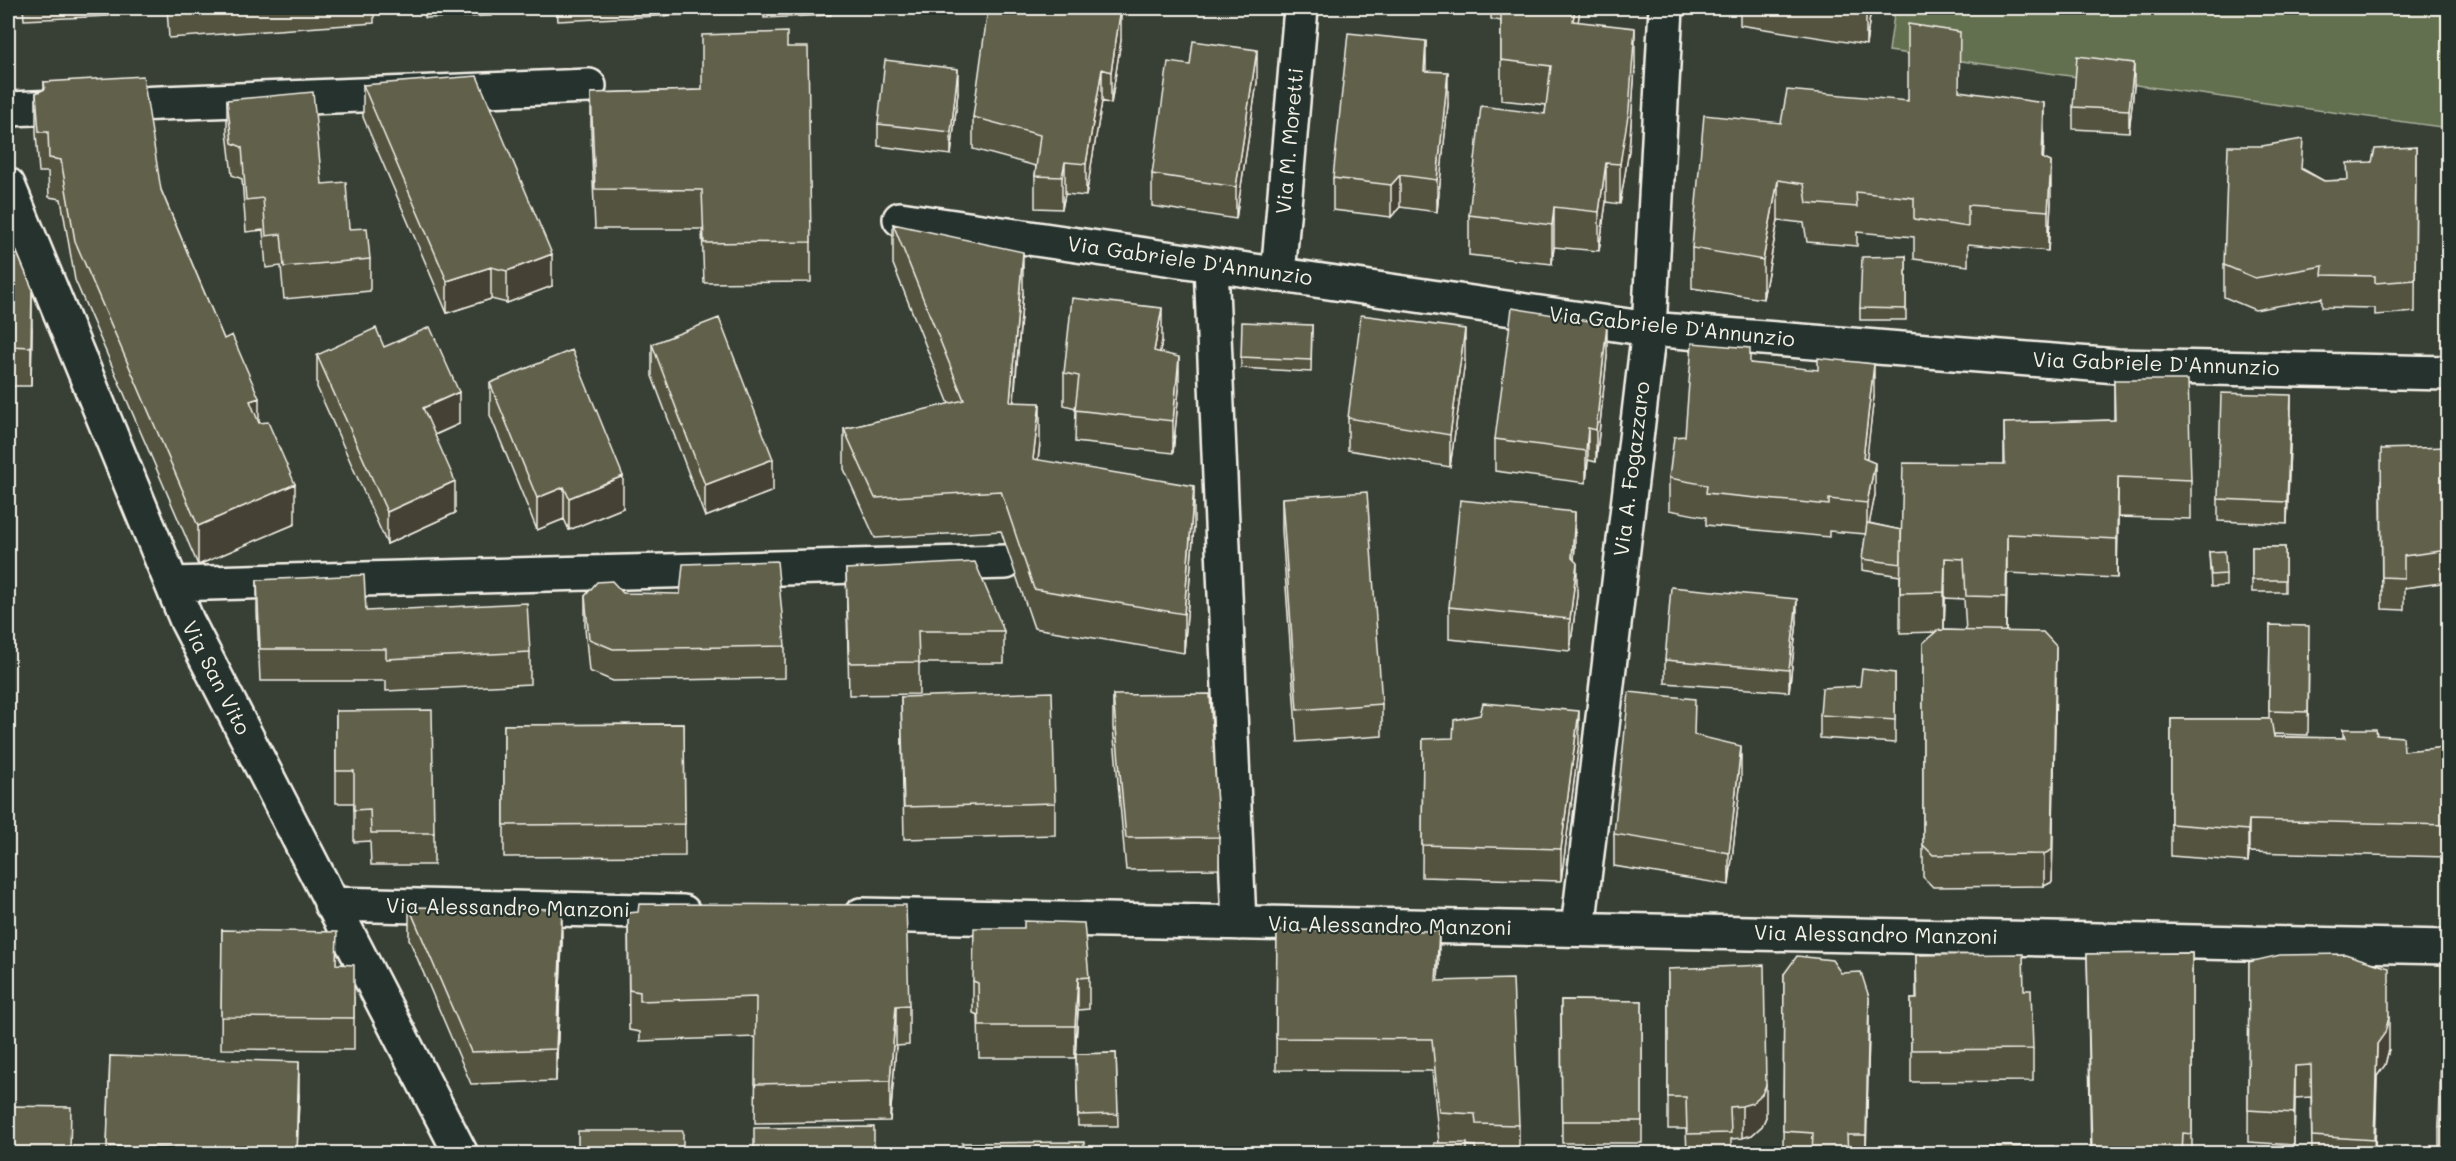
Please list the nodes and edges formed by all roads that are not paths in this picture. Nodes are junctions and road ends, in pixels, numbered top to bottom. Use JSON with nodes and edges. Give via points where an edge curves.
{"nodes":[{"id":1,"x":1301,"y":8,"type":"edge"},
{"id":2,"x":1666,"y":8,"type":"edge"},
{"id":3,"x":589,"y":86,"type":"dead end"},
{"id":4,"x":8,"y":109,"type":"edge"},
{"id":5,"x":8,"y":185,"type":"edge"},
{"id":6,"x":900,"y":219,"type":"dead end"},
{"id":7,"x":1210,"y":265,"type":"junction"},
{"id":8,"x":1278,"y":274,"type":"junction"},
{"id":9,"x":1649,"y":329,"type":"junction"},
{"id":10,"x":2448,"y":373,"type":"edge"},
{"id":11,"x":1006,"y":562,"type":"dead end"},
{"id":12,"x":172,"y":584,"type":"junction"},
{"id":13,"x":331,"y":904,"type":"junction"},
{"id":14,"x":714,"y":912,"type":"edge"},
{"id":15,"x":833,"y":915,"type":"edge"},
{"id":16,"x":1239,"y":923,"type":"junction"},
{"id":17,"x":1578,"y":929,"type":"junction"},
{"id":18,"x":2448,"y":947,"type":"edge"},
{"id":19,"x":461,"y":1154,"type":"edge"}],
"edges":[{"from":1,"to":8,"type":"street","name":"Via M. Moretti"},
{"from":2,"to":9,"type":"street","name":"Via A. Fogazzaro"},
{"from":3,"to":4,"type":"street"},
{"from":5,"to":12,"type":"street","name":"Via San Vito"},
{"from":6,"to":7,"type":"street","name":"Via Gabriele D'Annunzio"},
{"from":7,"to":8,"type":"street","name":"Via Gabriele D'Annunzio"},
{"from":7,"to":16,"type":"street"},
{"from":8,"to":9,"type":"street","name":"Via Gabriele D'Annunzio"},
{"from":9,"to":10,"type":"street","name":"Via Gabriele D'Annunzio","via":[[2116,366]]},
{"from":9,"to":17,"type":"street","name":"Via A. Fogazzaro"},
{"from":11,"to":12,"type":"street"},
{"from":12,"to":13,"type":"street","name":"Via San Vito","via":[[187,621]]},
{"from":13,"to":14,"type":"street","name":"Via Alessandro Manzoni"},
{"from":13,"to":19,"type":"street","name":"Via San Vito"},
{"from":15,"to":16,"type":"street","name":"Via Alessandro Manzoni"},
{"from":16,"to":17,"type":"street","name":"Via Alessandro Manzoni"},
{"from":17,"to":18,"type":"street","name":"Via Alessandro Manzoni"}]}
